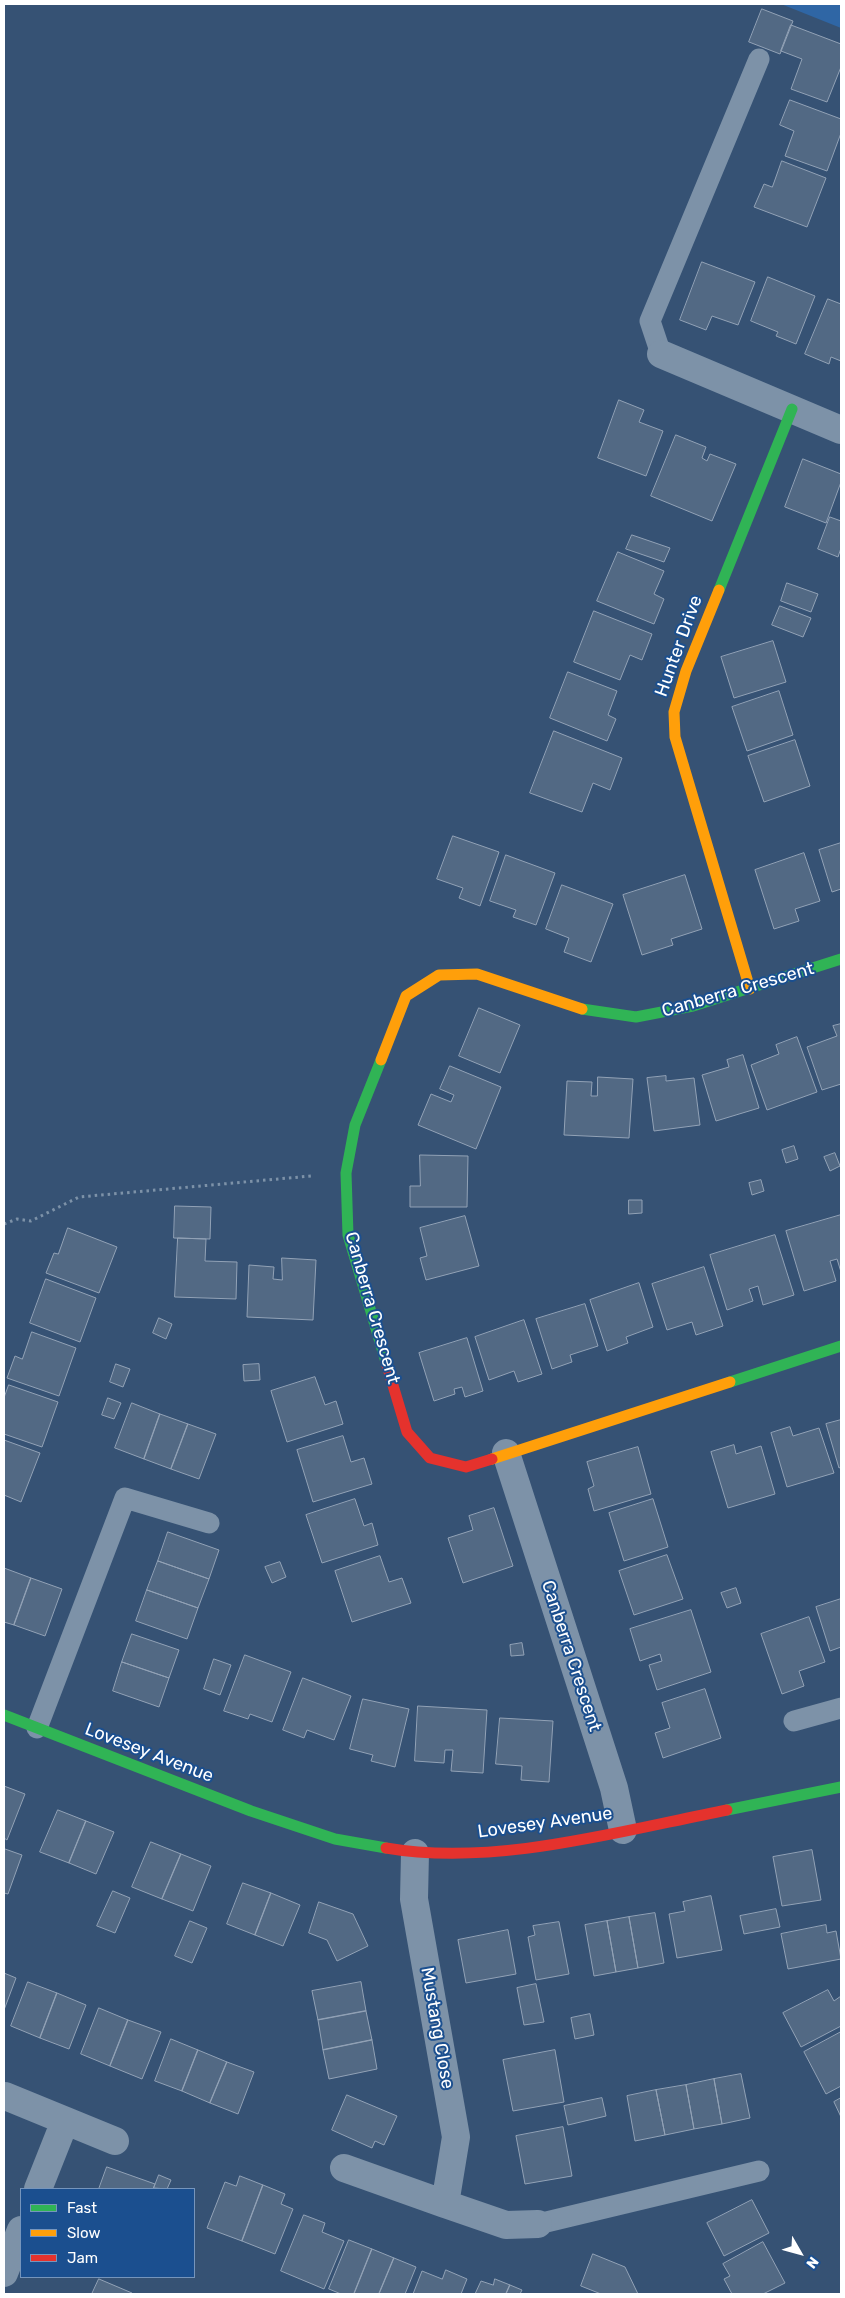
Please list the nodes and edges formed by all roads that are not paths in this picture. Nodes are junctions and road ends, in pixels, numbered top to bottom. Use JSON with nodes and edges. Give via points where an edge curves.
{"nodes":[{"id":1,"x":759,"y":59,"type":"dead end"},
{"id":2,"x":661,"y":354,"type":"joint"},
{"id":3,"x":792,"y":410,"type":"junction"},
{"id":4,"x":841,"y":430,"type":"edge"},
{"id":5,"x":841,"y":959,"type":"edge"},
{"id":6,"x":750,"y":989,"type":"junction"},
{"id":7,"x":841,"y":1346,"type":"edge"},
{"id":8,"x":506,"y":1454,"type":"junction"},
{"id":9,"x":209,"y":1523,"type":"dead end"},
{"id":10,"x":841,"y":1708,"type":"edge"},
{"id":11,"x":4,"y":1715,"type":"edge"},
{"id":12,"x":794,"y":1721,"type":"dead end"},
{"id":13,"x":37,"y":1728,"type":"junction"},
{"id":14,"x":841,"y":1787,"type":"edge"},
{"id":15,"x":623,"y":1830,"type":"junction"},
{"id":16,"x":415,"y":1853,"type":"junction"},
{"id":17,"x":5,"y":2096,"type":"edge"},
{"id":18,"x":65,"y":2121,"type":"junction"},
{"id":19,"x":116,"y":2141,"type":"dead end"},
{"id":20,"x":344,"y":2168,"type":"dead end"},
{"id":21,"x":758,"y":2171,"type":"dead end"},
{"id":22,"x":38,"y":2188,"type":"edge"},
{"id":23,"x":445,"y":2204,"type":"junction"},
{"id":24,"x":538,"y":2224,"type":"joint"},
{"id":25,"x":20,"y":2233,"type":"edge"},
{"id":26,"x":4,"y":2273,"type":"edge"}],
"edges":[{"from":1,"to":2,"type":"lane","via":[[650,321]]},
{"from":2,"to":3,"type":"street"},
{"from":3,"to":4,"type":"street"},
{"from":3,"to":6,"type":"street","name":"Hunter Drive","via":[[686,671],[674,712],[675,737]]},
{"from":5,"to":6,"type":"street","name":"Canberra Crescent"},
{"from":6,"to":8,"type":"street","name":"Canberra Crescent","via":[[636,1018],[575,1008],[477,974],[438,975],[406,996],[355,1124],[346,1173],[348,1235],[407,1432],[430,1458],[466,1466]]},
{"from":7,"to":8,"type":"street","name":"Canberra Crescent"},
{"from":8,"to":15,"type":"street","name":"Canberra Crescent","via":[[614,1788]]},
{"from":9,"to":13,"type":"lane","via":[[125,1498]]},
{"from":10,"to":12,"type":"lane"},
{"from":11,"to":13,"type":"street","name":"Lovesey Avenue"},
{"from":13,"to":16,"type":"street","name":"Lovesey Avenue","via":[[252,1811],[335,1839]]},
{"from":14,"to":15,"type":"street","name":"Lovesey Avenue"},
{"from":15,"to":16,"type":"street","name":"Lovesey Avenue","via":[[500,1851]]},
{"from":16,"to":23,"type":"street","name":"Mustang Close","via":[[414,1899],[456,2137]]},
{"from":17,"to":18,"type":"street"},
{"from":18,"to":19,"type":"street"},
{"from":18,"to":22,"type":"street"},
{"from":20,"to":23,"type":"street"},
{"from":21,"to":24,"type":"lane"},
{"from":23,"to":24,"type":"street","via":[[506,2225]]},
{"from":25,"to":26,"type":"street"}]}
